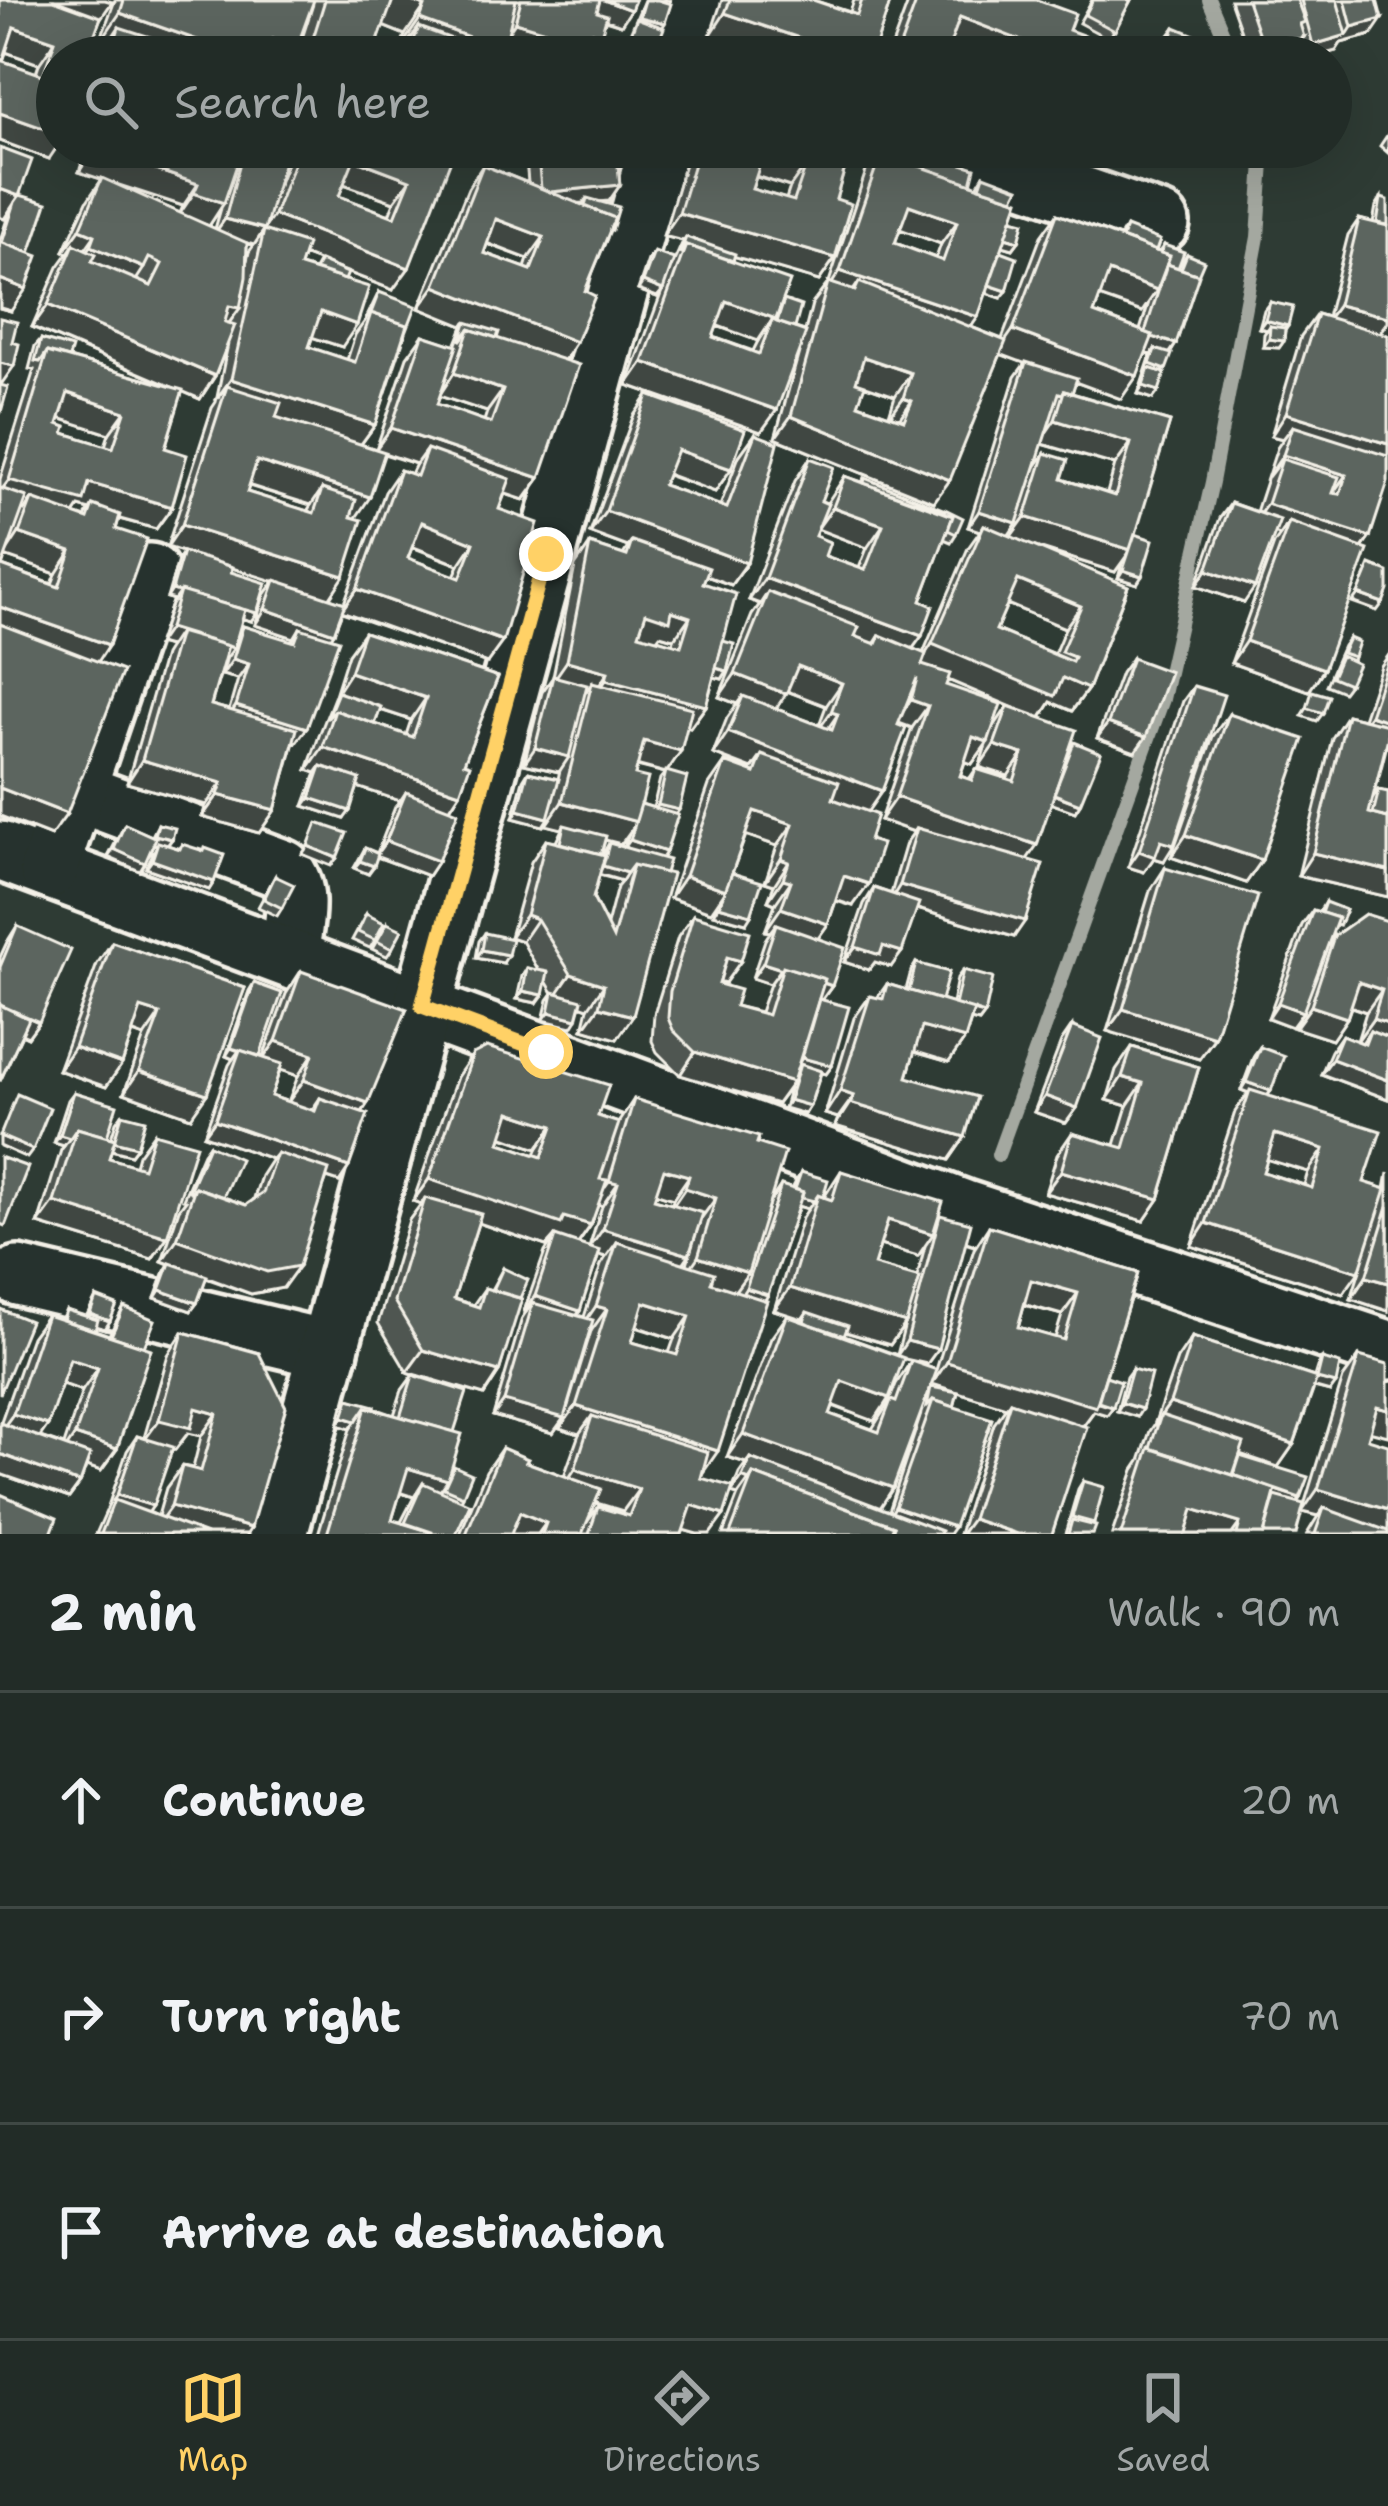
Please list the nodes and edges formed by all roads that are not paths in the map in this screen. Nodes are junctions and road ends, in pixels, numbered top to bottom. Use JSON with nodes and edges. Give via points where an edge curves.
{"nodes":[{"id":1,"x":696,"y":0,"type":"edge"},
{"id":2,"x":687,"y":36,"type":"edge"},
{"id":3,"x":652,"y":168,"type":"edge"},
{"id":4,"x":1002,"y":168,"type":"edge"},
{"id":5,"x":1160,"y":223,"type":"dead end"},
{"id":6,"x":150,"y":573,"type":"edge"},
{"id":7,"x":77,"y":791,"type":"junction"},
{"id":8,"x":24,"y":860,"type":"edge"},
{"id":9,"x":289,"y":957,"type":"junction"},
{"id":10,"x":422,"y":1006,"type":"junction"},
{"id":11,"x":18,"y":1276,"type":"dead end"},
{"id":12,"x":329,"y":1350,"type":"junction"},
{"id":13,"x":1388,"y":1350,"type":"edge"},
{"id":14,"x":278,"y":1534,"type":"edge"}],
"edges":[{"from":1,"to":2,"type":"street"},
{"from":3,"to":10,"type":"street"},
{"from":4,"to":5,"type":"street"},
{"from":6,"to":7,"type":"street"},
{"from":7,"to":8,"type":"street"},
{"from":7,"to":9,"type":"street","via":[[283,869],[296,895]]},
{"from":8,"to":9,"type":"street"},
{"from":9,"to":10,"type":"street"},
{"from":10,"to":12,"type":"street"},
{"from":10,"to":13,"type":"street","via":[[962,1209]]},
{"from":11,"to":12,"type":"street"},
{"from":12,"to":14,"type":"street"}]}
